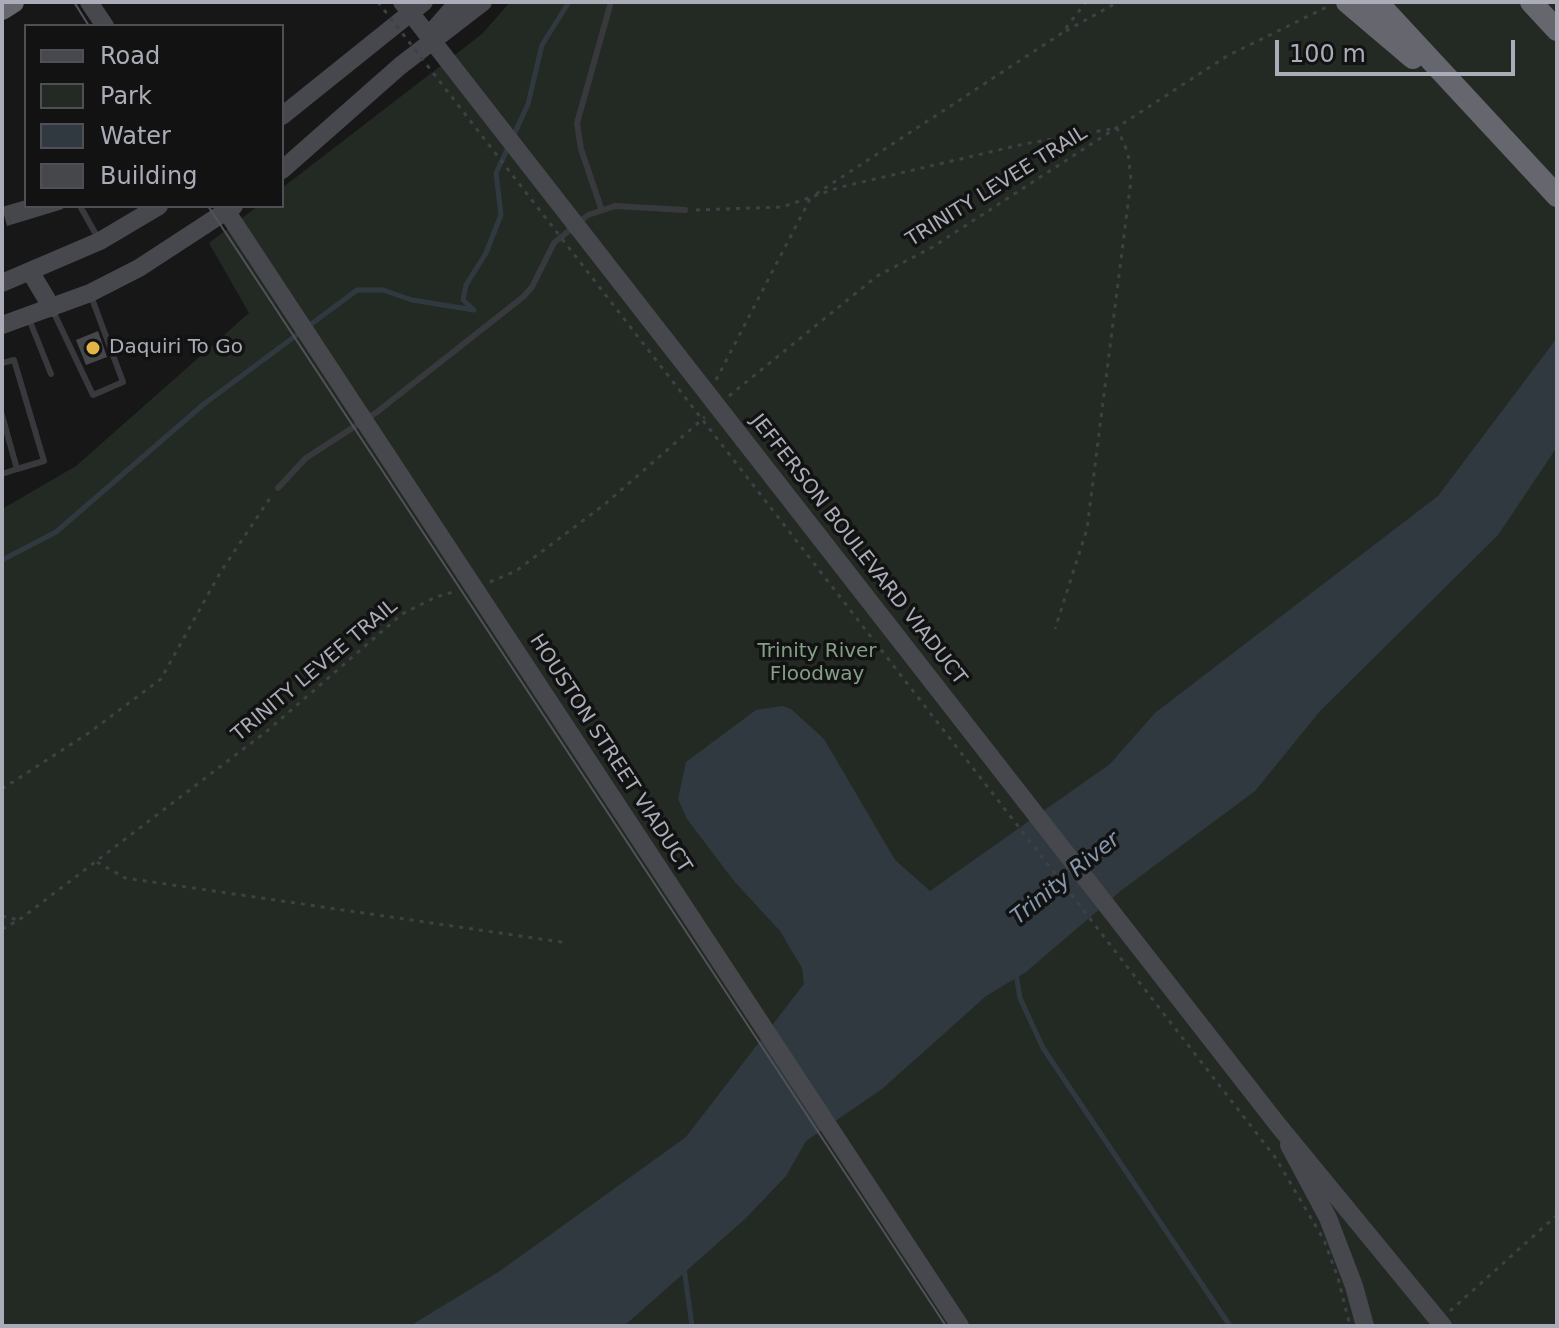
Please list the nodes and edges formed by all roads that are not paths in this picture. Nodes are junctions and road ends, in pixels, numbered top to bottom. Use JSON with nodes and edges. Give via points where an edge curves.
{"nodes":[{"id":1,"x":13,"y":2,"type":"edge"},
{"id":2,"x":89,"y":2,"type":"edge"},
{"id":3,"x":402,"y":2,"type":"edge"},
{"id":4,"x":424,"y":2,"type":"edge"},
{"id":5,"x":458,"y":2,"type":"edge"},
{"id":6,"x":483,"y":2,"type":"edge"},
{"id":7,"x":611,"y":2,"type":"edge"},
{"id":8,"x":1347,"y":2,"type":"edge"},
{"id":9,"x":1377,"y":2,"type":"edge"},
{"id":10,"x":1531,"y":2,"type":"edge"},
{"id":11,"x":2,"y":9,"type":"edge"},
{"id":12,"x":104,"y":24,"type":"edge"},
{"id":13,"x":1557,"y":30,"type":"edge"},
{"id":14,"x":400,"y":66,"type":"junction"},
{"id":15,"x":1457,"y":92,"type":"junction"},
{"id":16,"x":284,"y":114,"type":"edge"},
{"id":17,"x":284,"y":168,"type":"edge"},
{"id":18,"x":1557,"y":196,"type":"edge"},
{"id":19,"x":81,"y":208,"type":"edge"},
{"id":20,"x":156,"y":208,"type":"edge"},
{"id":21,"x":224,"y":208,"type":"edge"},
{"id":22,"x":231,"y":208,"type":"edge"},
{"id":23,"x":601,"y":208,"type":"junction"},
{"id":24,"x":685,"y":210,"type":"road end"},
{"id":25,"x":100,"y":241,"type":"junction"},
{"id":26,"x":31,"y":273,"type":"junction"},
{"id":27,"x":2,"y":283,"type":"edge"},
{"id":28,"x":90,"y":293,"type":"junction"},
{"id":29,"x":52,"y":308,"type":"junction"},
{"id":30,"x":28,"y":316,"type":"junction"},
{"id":31,"x":2,"y":325,"type":"edge"},
{"id":32,"x":2,"y":363,"type":"edge"},
{"id":33,"x":51,"y":374,"type":"dead end"},
{"id":34,"x":2,"y":415,"type":"edge"},
{"id":35,"x":17,"y":469,"type":"junction"},
{"id":36,"x":2,"y":474,"type":"edge"},
{"id":37,"x":278,"y":488,"type":"road end"},
{"id":38,"x":1278,"y":1125,"type":"junction"},
{"id":39,"x":1441,"y":1320,"type":"edge"},
{"id":40,"x":960,"y":1326,"type":"edge"},
{"id":41,"x":1365,"y":1326,"type":"edge"}],
"edges":[{"from":1,"to":11,"type":"highway"},
{"from":2,"to":12,"type":"main road"},
{"from":3,"to":38,"type":"main road","name":"JEFFERSON BOULEVARD VIADUCT","bridge":true},
{"from":4,"to":16,"type":"main road"},
{"from":5,"to":14,"type":"main road"},
{"from":6,"to":14,"type":"main road"},
{"from":7,"to":23,"type":"lane","via":[[577,123]]},
{"from":8,"to":15,"type":"highway"},
{"from":9,"to":15,"type":"highway"},
{"from":10,"to":13,"type":"highway"},
{"from":14,"to":17,"type":"main road"},
{"from":15,"to":18,"type":"highway"},
{"from":19,"to":25,"type":"lane"},
{"from":20,"to":25,"type":"main road"},
{"from":21,"to":40,"type":"main road","name":"HOUSTON STREET VIADUCT","bridge":true},
{"from":22,"to":28,"type":"main road"},
{"from":23,"to":24,"type":"lane"},
{"from":23,"to":37,"type":"lane","via":[[554,243],[523,297],[377,412],[306,458]]},
{"from":25,"to":26,"type":"main road"},
{"from":26,"to":27,"type":"main road"},
{"from":26,"to":29,"type":"main road"},
{"from":28,"to":29,"type":"main road"},
{"from":28,"to":29,"type":"lane","via":[[123,382],[93,395]]},
{"from":29,"to":30,"type":"main road"},
{"from":30,"to":31,"type":"main road"},
{"from":30,"to":33,"type":"lane"},
{"from":32,"to":35,"type":"lane","via":[[14,360],[44,461]]},
{"from":34,"to":35,"type":"lane"},
{"from":35,"to":36,"type":"lane"},
{"from":38,"to":39,"type":"main road","bridge":true},
{"from":38,"to":41,"type":"main road","bridge":true,"via":[[1328,1218]]}]}
